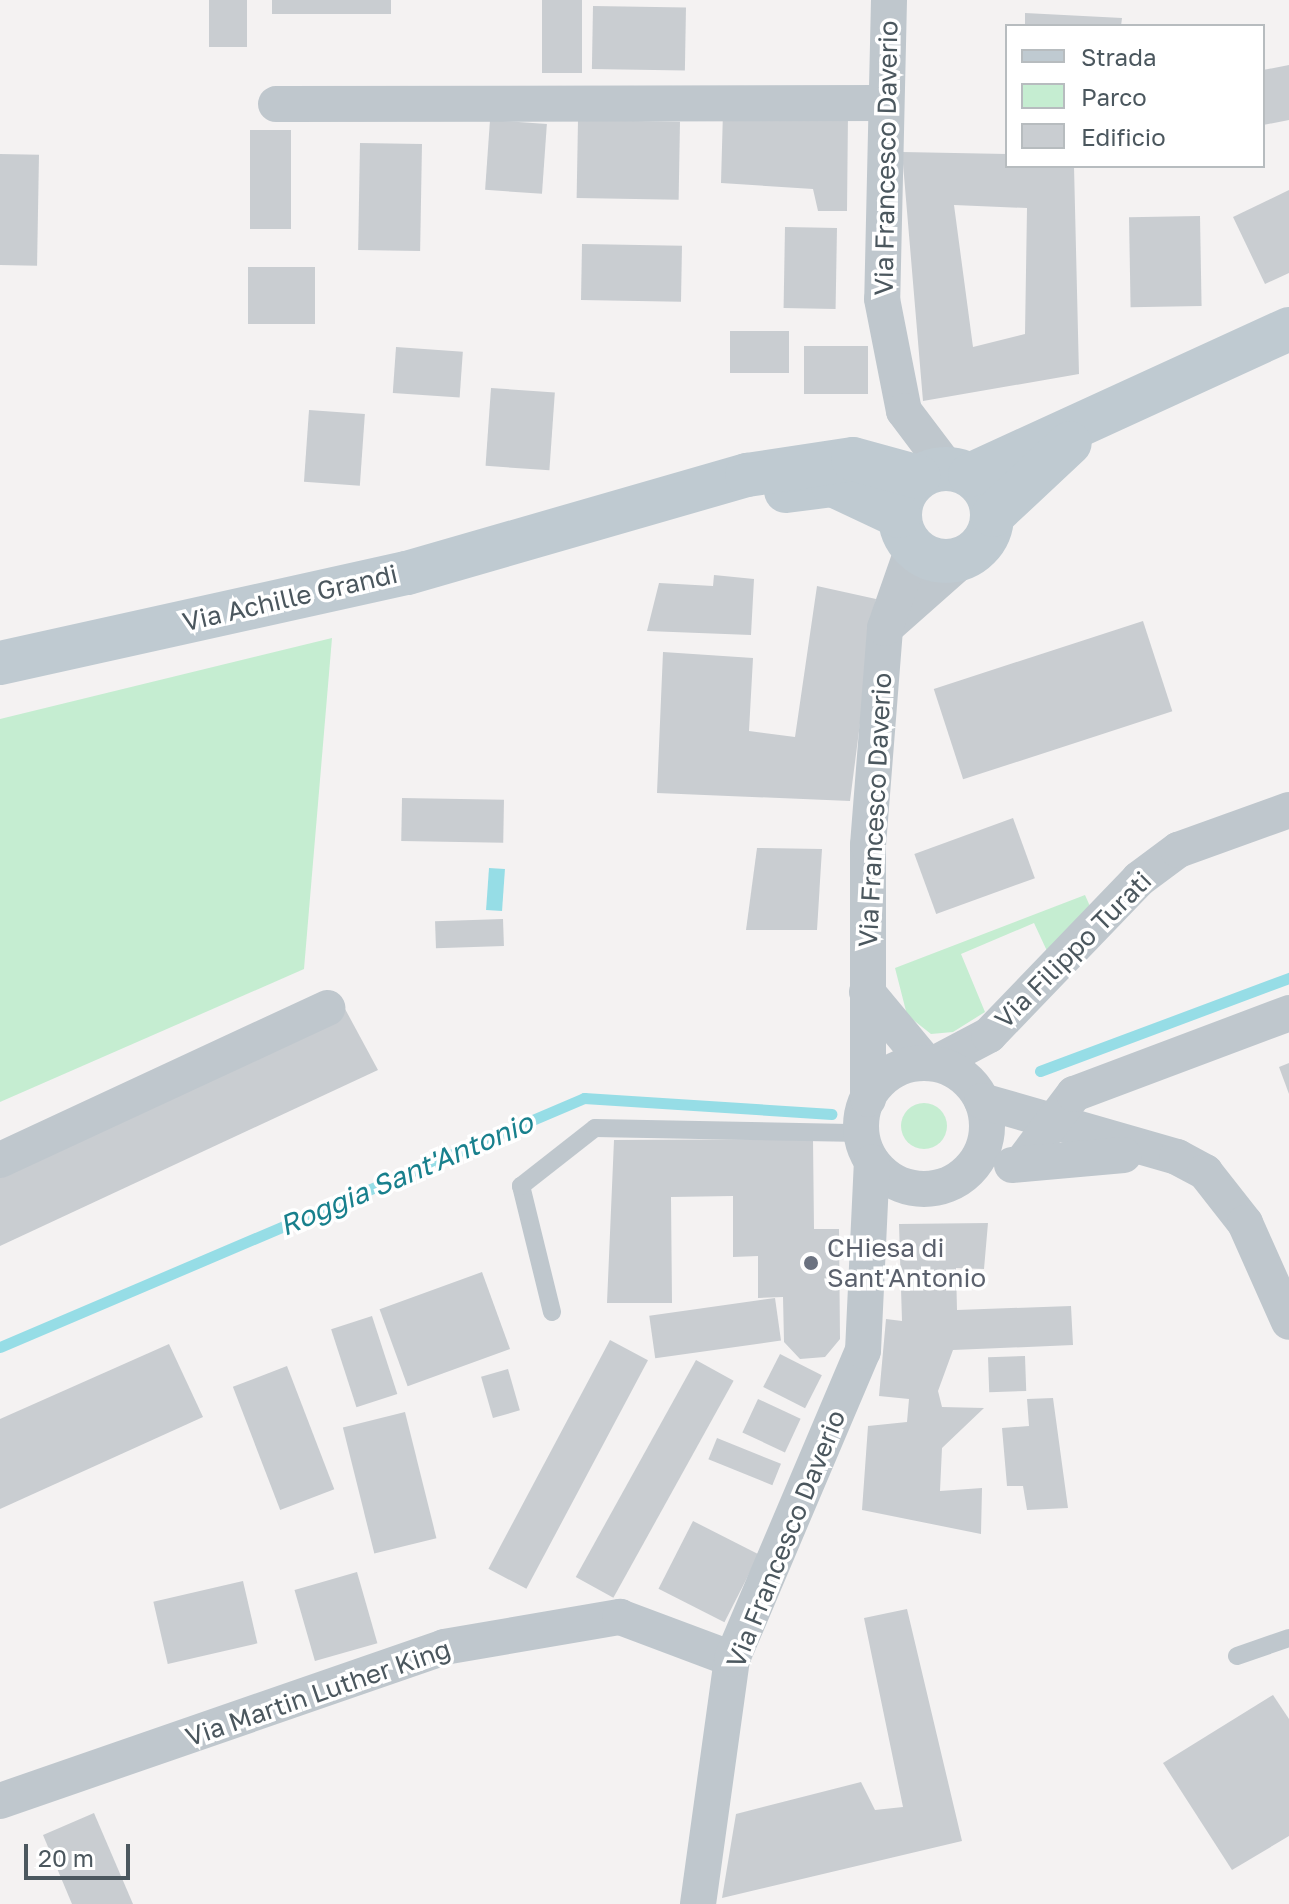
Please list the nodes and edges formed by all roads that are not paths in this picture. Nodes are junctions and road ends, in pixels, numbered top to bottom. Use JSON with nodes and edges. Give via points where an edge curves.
{"nodes":[{"id":1,"x":889,"y":0,"type":"edge"},
{"id":2,"x":882,"y":103,"type":"junction"},
{"id":3,"x":276,"y":104,"type":"dead end"},
{"id":4,"x":1289,"y":329,"type":"edge"},
{"id":5,"x":1094,"y":420,"type":"junction"},
{"id":6,"x":945,"y":473,"type":"junction"},
{"id":7,"x":993,"y":515,"type":"junction"},
{"id":8,"x":578,"y":524,"type":"junction"},
{"id":9,"x":906,"y":532,"type":"junction"},
{"id":10,"x":965,"y":557,"type":"junction"},
{"id":11,"x":885,"y":628,"type":"junction"},
{"id":12,"x":0,"y":663,"type":"edge"},
{"id":13,"x":1289,"y":810,"type":"edge"},
{"id":14,"x":867,"y":992,"type":"junction"},
{"id":15,"x":327,"y":1008,"type":"dead end"},
{"id":16,"x":1289,"y":1013,"type":"edge"},
{"id":17,"x":989,"y":1035,"type":"junction"},
{"id":18,"x":931,"y":1063,"type":"junction"},
{"id":19,"x":979,"y":1094,"type":"junction"},
{"id":20,"x":1052,"y":1126,"type":"junction"},
{"id":21,"x":867,"y":1131,"type":"junction"},
{"id":22,"x":1150,"y":1153,"type":"junction"},
{"id":23,"x":0,"y":1160,"type":"edge"},
{"id":24,"x":1021,"y":1164,"type":"junction"},
{"id":25,"x":971,"y":1168,"type":"junction"},
{"id":26,"x":906,"y":1186,"type":"junction"},
{"id":27,"x":870,"y":1224,"type":"junction"},
{"id":28,"x":552,"y":1312,"type":"dead end"},
{"id":29,"x":1289,"y":1322,"type":"edge"},
{"id":30,"x":1289,"y":1638,"type":"edge"},
{"id":31,"x":1237,"y":1656,"type":"dead end"},
{"id":32,"x":732,"y":1659,"type":"junction"},
{"id":33,"x":0,"y":1801,"type":"edge"},
{"id":34,"x":698,"y":1904,"type":"edge"}],
"edges":[{"from":1,"to":2,"type":"street","name":"Via Francesco Daverio"},
{"from":2,"to":3,"type":"street"},
{"from":2,"to":6,"type":"street","name":"Via Francesco Daverio","via":[[882,299],[904,411]]},
{"from":4,"to":5,"type":"main road"},
{"from":5,"to":6,"type":"main road"},
{"from":5,"to":7,"type":"main road"},
{"from":6,"to":7,"type":"main road"},
{"from":6,"to":8,"type":"main road","name":"Via Achille Grandi","via":[[833,460],[747,475]]},
{"from":6,"to":9,"type":"main road"},
{"from":7,"to":10,"type":"main road","via":[[986,538]]},
{"from":8,"to":9,"type":"main road","name":"Via Achille Grandi","via":[[833,485]]},
{"from":8,"to":12,"type":"main road","name":"Via Achille Grandi","via":[[407,573]]},
{"from":9,"to":10,"type":"main road","name":"Via Achille Grandi","via":[[929,558]]},
{"from":9,"to":11,"type":"street","name":"Via Francesco Daverio"},
{"from":10,"to":11,"type":"street"},
{"from":11,"to":14,"type":"street","name":"Via Francesco Daverio","via":[[868,845]]},
{"from":13,"to":17,"type":"street","name":"Via Filippo Turati","via":[[1178,850],[1139,879]]},
{"from":14,"to":18,"type":"street"},
{"from":14,"to":21,"type":"street","name":"Via Francesco Daverio"},
{"from":15,"to":23,"type":"street"},
{"from":16,"to":20,"type":"street","via":[[1101,1080],[1074,1094]]},
{"from":17,"to":18,"type":"street","name":"Via Filippo Turati"},
{"from":17,"to":19,"type":"street","name":"Via Filippo Turati"},
{"from":18,"to":19,"type":"street"},
{"from":18,"to":21,"type":"street","via":[[892,1072]]},
{"from":19,"to":20,"type":"street"},
{"from":19,"to":25,"type":"street","via":[[986,1136]]},
{"from":20,"to":22,"type":"street"},
{"from":20,"to":24,"type":"street"},
{"from":21,"to":26,"type":"street"},
{"from":21,"to":27,"type":"street","name":"Via Francesco Daverio"},
{"from":21,"to":28,"type":"lane","via":[[595,1128],[521,1186]]},
{"from":22,"to":24,"type":"street"},
{"from":22,"to":29,"type":"street","via":[[1191,1164],[1229,1196]]},
{"from":24,"to":25,"type":"street"},
{"from":25,"to":26,"type":"street","via":[[941,1187]]},
{"from":26,"to":27,"type":"street"},
{"from":27,"to":32,"type":"street","name":"Via Francesco Daverio","via":[[863,1351]]},
{"from":30,"to":31,"type":"lane"},
{"from":32,"to":33,"type":"street","name":"Via Martin Luther King","via":[[620,1617],[444,1647]]},
{"from":32,"to":34,"type":"street","name":"Via Francesco Daverio"}]}
